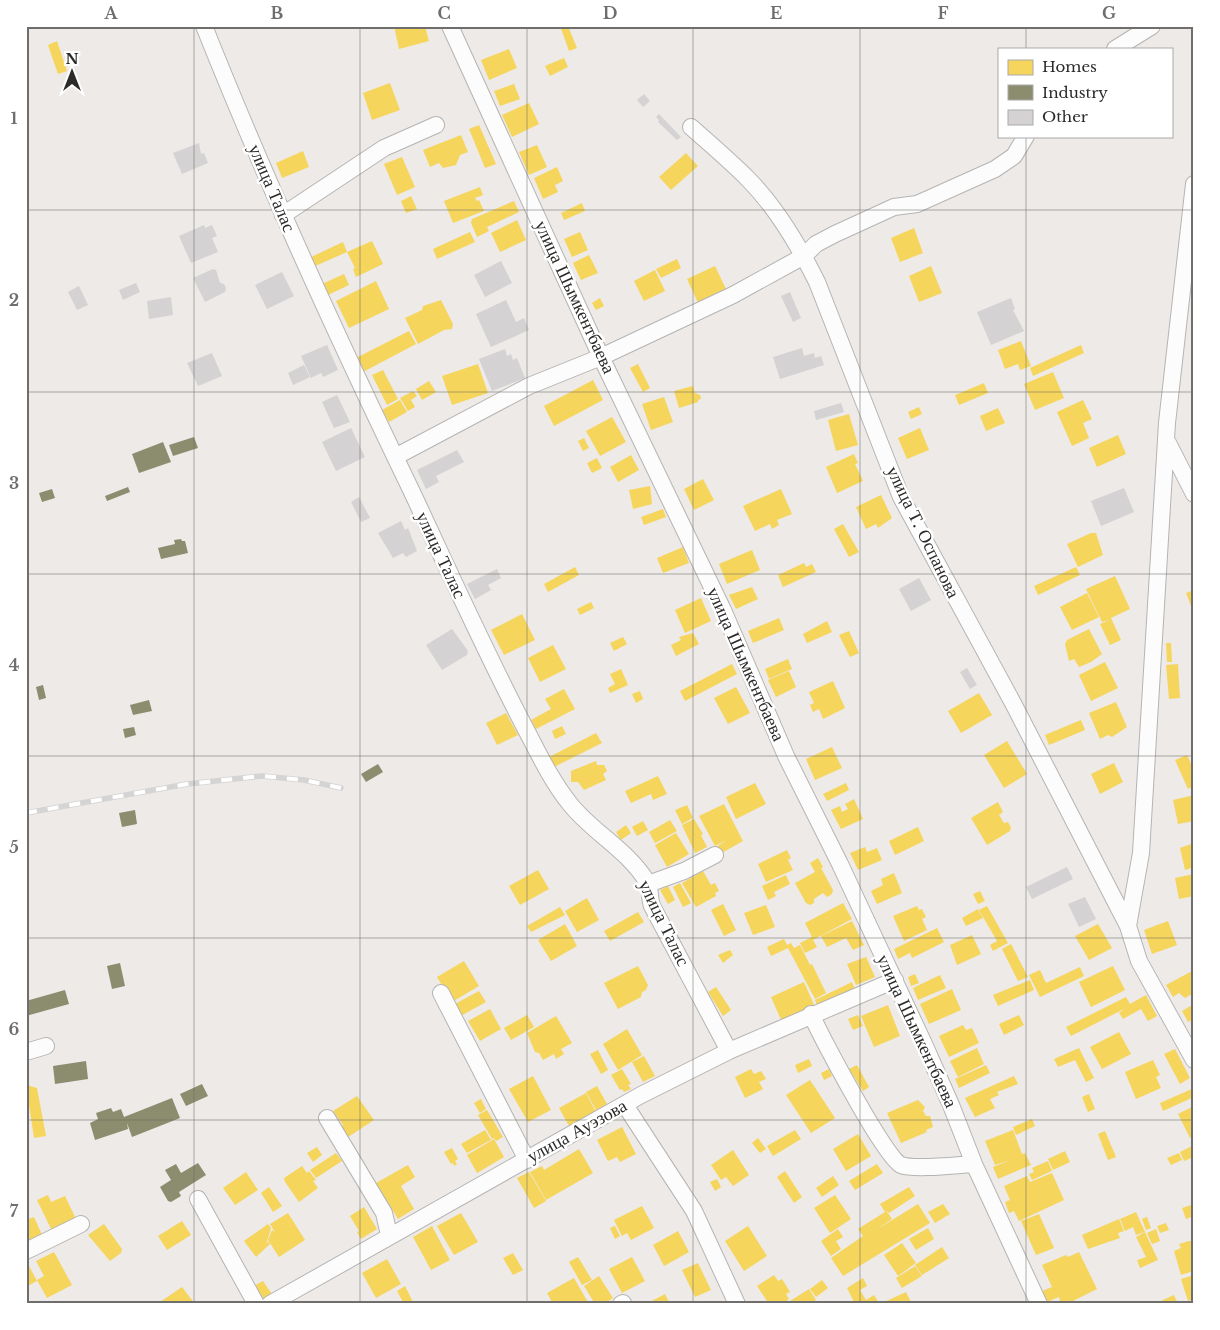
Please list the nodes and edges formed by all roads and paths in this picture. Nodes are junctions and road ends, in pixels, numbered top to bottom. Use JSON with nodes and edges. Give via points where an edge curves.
{"nodes":[{"id":1,"x":204,"y":26,"type":"edge"},
{"id":2,"x":450,"y":26,"type":"edge"},
{"id":3,"x":1152,"y":26,"type":"edge"},
{"id":4,"x":1117,"y":48,"type":"edge"},
{"id":5,"x":436,"y":125,"type":"dead end"},
{"id":6,"x":691,"y":127,"type":"dead end"},
{"id":7,"x":1025,"y":138,"type":"edge"},
{"id":8,"x":1194,"y":184,"type":"edge"},
{"id":9,"x":283,"y":215,"type":"junction"},
{"id":10,"x":804,"y":256,"type":"junction"},
{"id":11,"x":600,"y":357,"type":"junction"},
{"id":12,"x":1168,"y":443,"type":"junction"},
{"id":13,"x":395,"y":457,"type":"junction"},
{"id":14,"x":1194,"y":494,"type":"edge"},
{"id":15,"x":715,"y":855,"type":"dead end"},
{"id":16,"x":648,"y":884,"type":"junction"},
{"id":17,"x":1128,"y":926,"type":"junction"},
{"id":18,"x":894,"y":980,"type":"junction"},
{"id":19,"x":441,"y":993,"type":"dead end"},
{"id":20,"x":811,"y":1014,"type":"junction"},
{"id":21,"x":46,"y":1046,"type":"dead end"},
{"id":22,"x":729,"y":1051,"type":"junction"},
{"id":23,"x":26,"y":1052,"type":"edge"},
{"id":24,"x":1194,"y":1060,"type":"edge"},
{"id":25,"x":625,"y":1106,"type":"junction"},
{"id":26,"x":327,"y":1118,"type":"dead end"},
{"id":27,"x":527,"y":1160,"type":"junction"},
{"id":28,"x":974,"y":1164,"type":"junction"},
{"id":29,"x":198,"y":1199,"type":"dead end"},
{"id":30,"x":81,"y":1224,"type":"dead end"},
{"id":31,"x":389,"y":1235,"type":"junction"},
{"id":32,"x":26,"y":1251,"type":"edge"},
{"id":33,"x":256,"y":1304,"type":"edge"},
{"id":34,"x":270,"y":1304,"type":"edge"},
{"id":35,"x":737,"y":1304,"type":"edge"},
{"id":36,"x":1039,"y":1304,"type":"edge"}],
"edges":[{"from":1,"to":9,"type":"street","name":"улица Талас"},
{"from":2,"to":11,"type":"street","name":"улица Шымкентбаева"},
{"from":3,"to":4,"type":"street"},
{"from":5,"to":9,"type":"street","via":[[384,148]]},
{"from":6,"to":10,"type":"street","name":"улица Т. Оспанова","via":[[750,180]]},
{"from":7,"to":10,"type":"street","via":[[1014,156],[995,169],[917,204],[894,207],[874,216],[816,244]]},
{"from":8,"to":12,"type":"street","name":"улица Т. Оспанова","via":[[1167,423]]},
{"from":9,"to":13,"type":"street","name":"улица Талас"},
{"from":10,"to":11,"type":"street","via":[[733,295]]},
{"from":10,"to":17,"type":"street","name":"улица Т. Оспанова","via":[[901,497],[1014,705]]},
{"from":11,"to":13,"type":"street","via":[[529,386]]},
{"from":11,"to":18,"type":"street","name":"улица Шымкентбаева","via":[[723,610],[786,756]]},
{"from":12,"to":14,"type":"street"},
{"from":12,"to":17,"type":"street","name":"улица Т. Оспанова","via":[[1140,853]]},
{"from":13,"to":16,"type":"street","name":"улица Талас","via":[[506,692],[546,767],[570,805],[633,865]]},
{"from":15,"to":16,"type":"street"},
{"from":16,"to":22,"type":"street","name":"улица Талас","via":[[652,906]]},
{"from":17,"to":24,"type":"street","name":"улица Т. Оспанова","via":[[1139,961]]},
{"from":18,"to":20,"type":"street","name":"улица Ауэзова"},
{"from":18,"to":28,"type":"street","name":"улица Шымкентбаева"},
{"from":19,"to":27,"type":"street"},
{"from":20,"to":22,"type":"street","name":"улица Ауэзова"},
{"from":20,"to":28,"type":"street","via":[[848,1086],[893,1160],[907,1166]]},
{"from":21,"to":23,"type":"street"},
{"from":22,"to":25,"type":"street","name":"улица Ауэзова"},
{"from":25,"to":27,"type":"street","name":"улица Ауэзова"},
{"from":25,"to":35,"type":"street","via":[[694,1211]]},
{"from":26,"to":31,"type":"street","via":[[384,1213]]},
{"from":27,"to":31,"type":"street","name":"улица Ауэзова"},
{"from":28,"to":36,"type":"street","name":"улица Шымкентбаева"},
{"from":29,"to":33,"type":"street"},
{"from":30,"to":32,"type":"street"},
{"from":31,"to":34,"type":"street","name":"улица Ауэзова"}]}
